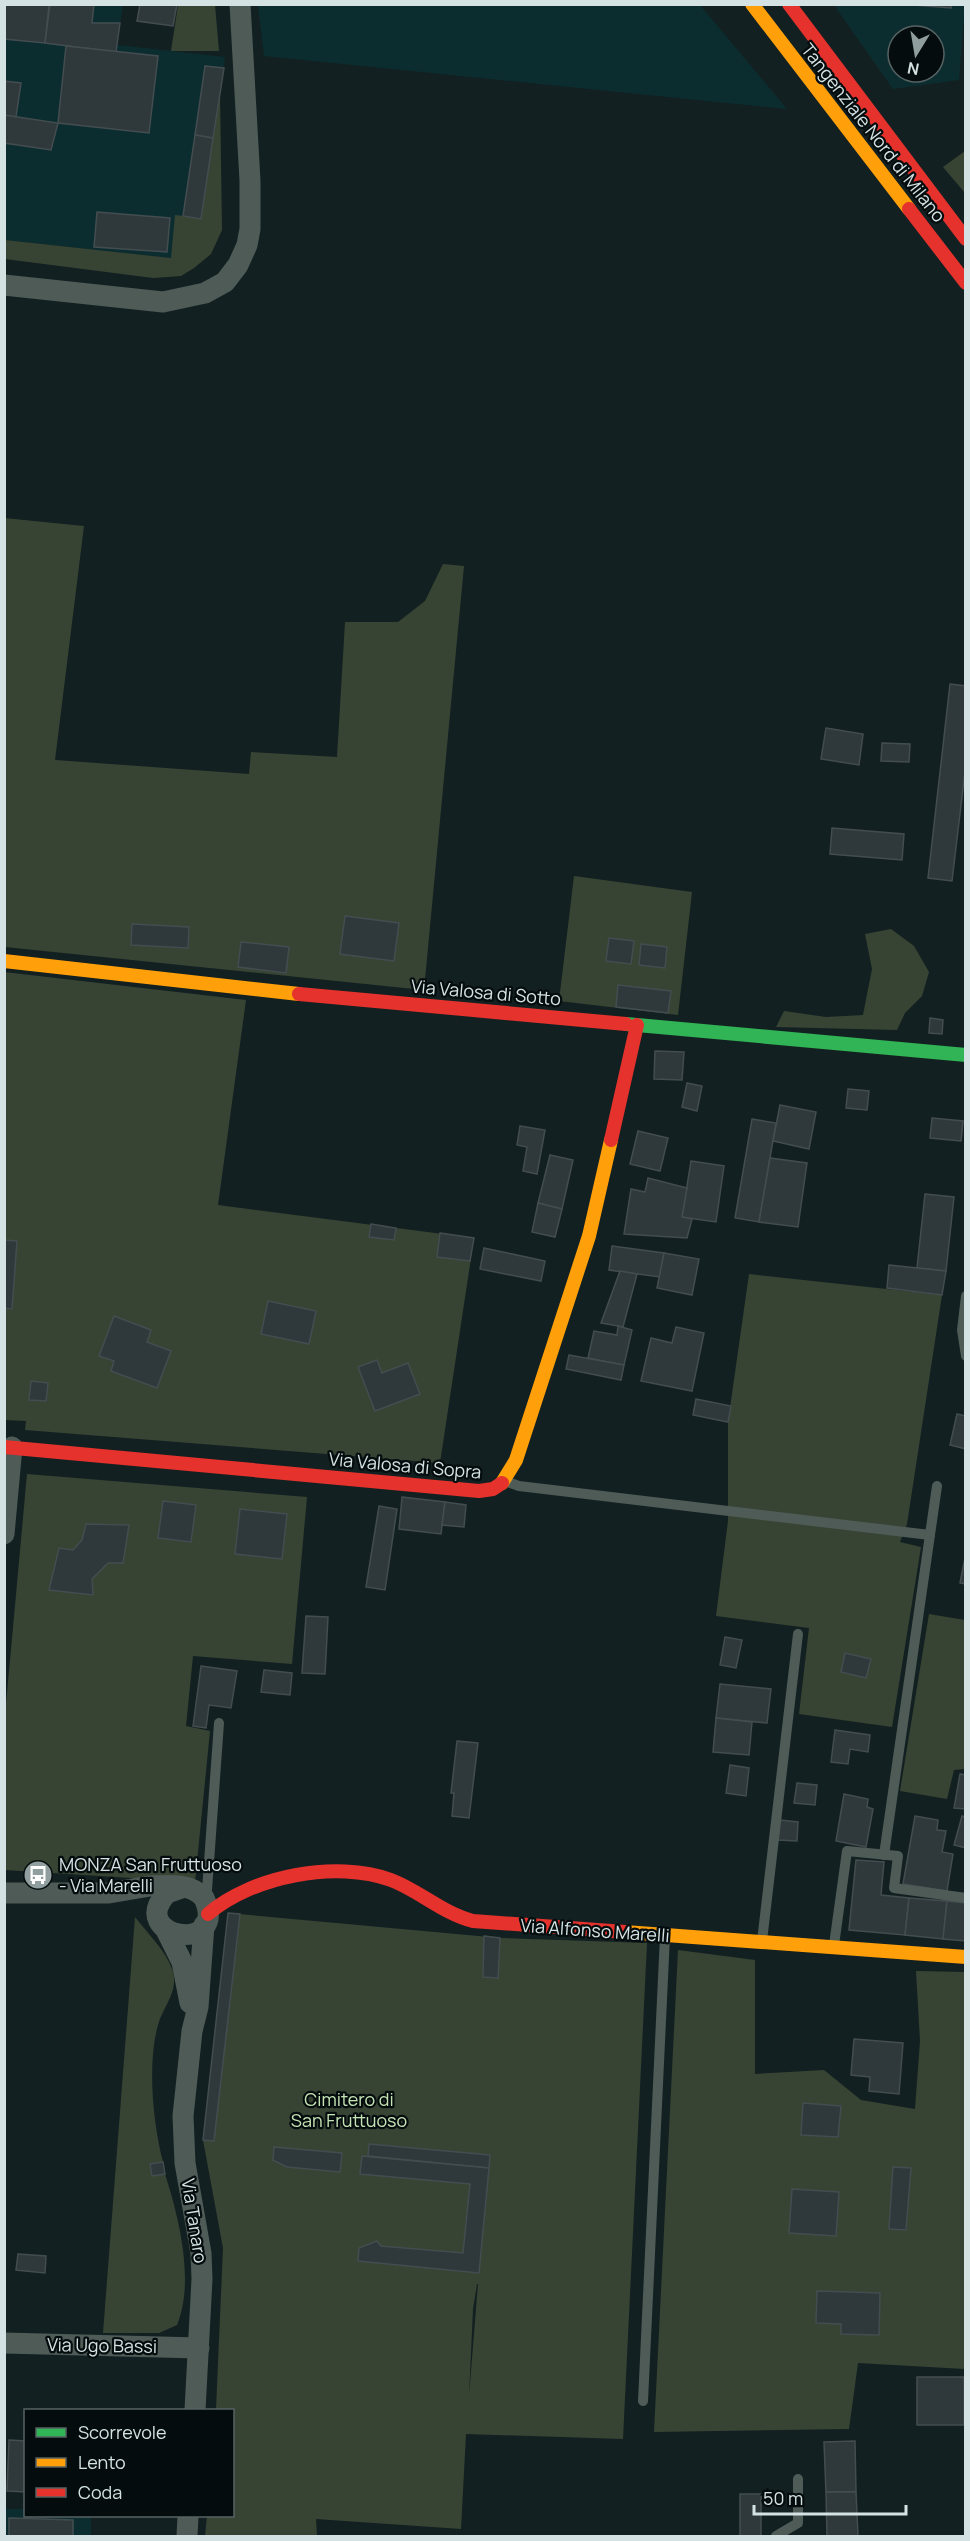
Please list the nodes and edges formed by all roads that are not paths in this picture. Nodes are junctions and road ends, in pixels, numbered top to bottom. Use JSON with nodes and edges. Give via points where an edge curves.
{"nodes":[{"id":1,"x":240,"y":4,"type":"edge"},
{"id":2,"x":752,"y":4,"type":"edge"},
{"id":3,"x":789,"y":4,"type":"edge"},
{"id":4,"x":966,"y":239,"type":"edge"},
{"id":5,"x":966,"y":282,"type":"edge"},
{"id":6,"x":4,"y":285,"type":"edge"},
{"id":7,"x":4,"y":961,"type":"edge"},
{"id":8,"x":637,"y":1025,"type":"junction"},
{"id":9,"x":966,"y":1055,"type":"edge"},
{"id":10,"x":966,"y":1296,"type":"edge"},
{"id":11,"x":966,"y":1356,"type":"edge"},
{"id":12,"x":8,"y":1447,"type":"edge"},
{"id":13,"x":505,"y":1481,"type":"junction"},
{"id":14,"x":938,"y":1486,"type":"dead end"},
{"id":15,"x":4,"y":1534,"type":"edge"},
{"id":16,"x":930,"y":1535,"type":"junction"},
{"id":17,"x":798,"y":1634,"type":"dead end"},
{"id":18,"x":219,"y":1723,"type":"dead end"},
{"id":19,"x":884,"y":1855,"type":"junction"},
{"id":20,"x":194,"y":1888,"type":"junction"},
{"id":21,"x":4,"y":1893,"type":"edge"},
{"id":22,"x":109,"y":1893,"type":"junction"},
{"id":23,"x":245,"y":1893,"type":"junction"},
{"id":24,"x":966,"y":1898,"type":"edge"},
{"id":25,"x":206,"y":1920,"type":"junction"},
{"id":26,"x":162,"y":1922,"type":"junction"},
{"id":27,"x":664,"y":1936,"type":"junction"},
{"id":28,"x":761,"y":1943,"type":"junction"},
{"id":29,"x":834,"y":1948,"type":"junction"},
{"id":30,"x":966,"y":1957,"type":"edge"},
{"id":31,"x":192,"y":2031,"type":"junction"},
{"id":32,"x":4,"y":2343,"type":"edge"},
{"id":33,"x":199,"y":2348,"type":"junction"},
{"id":34,"x":643,"y":2401,"type":"dead end"},
{"id":35,"x":195,"y":2409,"type":"edge"},
{"id":36,"x":798,"y":2479,"type":"dead end"},
{"id":37,"x":189,"y":2517,"type":"edge"},
{"id":38,"x":187,"y":2536,"type":"edge"},
{"id":39,"x":776,"y":2536,"type":"edge"}],
"edges":[{"from":1,"to":6,"type":"street","via":[[250,229],[238,265],[225,282],[205,293],[163,302]]},
{"from":2,"to":5,"type":"main road","name":"Tangenziale Nord di Milano"},
{"from":3,"to":4,"type":"main road","name":"Tangenziale Nord di Milano"},
{"from":7,"to":8,"type":"main road","name":"Via Valosa di Sotto","via":[[300,994]]},
{"from":8,"to":9,"type":"main road","name":"Via Valosa di Sotto"},
{"from":8,"to":13,"type":"main road","name":"Via Valosa di Sopra","via":[[589,1236],[516,1460]]},
{"from":10,"to":11,"type":"lane","via":[[962,1330]]},
{"from":12,"to":13,"type":"main road","name":"Via Valosa di Sopra","via":[[479,1491],[488,1491]]},
{"from":12,"to":15,"type":"street"},
{"from":13,"to":16,"type":"lane","via":[[519,1486]]},
{"from":14,"to":16,"type":"lane"},
{"from":16,"to":19,"type":"lane"},
{"from":17,"to":28,"type":"lane"},
{"from":18,"to":20,"type":"lane"},
{"from":19,"to":24,"type":"lane","via":[[898,1856],[894,1888]]},
{"from":19,"to":29,"type":"lane","via":[[847,1851]]},
{"from":20,"to":22,"type":"street","name":"Via Alfonso Marelli","via":[[150,1886]]},
{"from":20,"to":23,"type":"street","name":"Via Alfonso Marelli"},
{"from":20,"to":25,"type":"street","via":[[204,1898]]},
{"from":20,"to":26,"type":"street","via":[[172,1890],[163,1897]]},
{"from":21,"to":22,"type":"street","name":"Via Alfonso Marelli"},
{"from":22,"to":26,"type":"street","name":"Via Alfonso Marelli","via":[[133,1900]]},
{"from":23,"to":25,"type":"main road","name":"Via Alfonso Marelli","via":[[218,1904]]},
{"from":23,"to":27,"type":"main road","name":"Via Alfonso Marelli","via":[[304,1873],[378,1877],[393,1880],[469,1921]]},
{"from":25,"to":26,"type":"street","name":"Via Alfonso Marelli","via":[[196,1933],[185,1936],[173,1934]]},
{"from":25,"to":31,"type":"street","name":"Via Tanaro"},
{"from":26,"to":31,"type":"street","name":"Via Tanaro","via":[[184,1968]]},
{"from":27,"to":28,"type":"main road","name":"Via Alfonso Marelli"},
{"from":27,"to":34,"type":"lane"},
{"from":28,"to":29,"type":"main road","name":"Via Alfonso Marelli"},
{"from":29,"to":30,"type":"main road","name":"Via Alfonso Marelli"},
{"from":31,"to":33,"type":"street","name":"Via Tanaro","via":[[183,2116],[185,2163],[201,2253],[203,2301]]},
{"from":32,"to":33,"type":"street","name":"Via Ugo Bassi"},
{"from":33,"to":35,"type":"street","name":"Via Tanaro"},
{"from":36,"to":39,"type":"lane","via":[[798,2523]]},
{"from":37,"to":38,"type":"street"}]}
